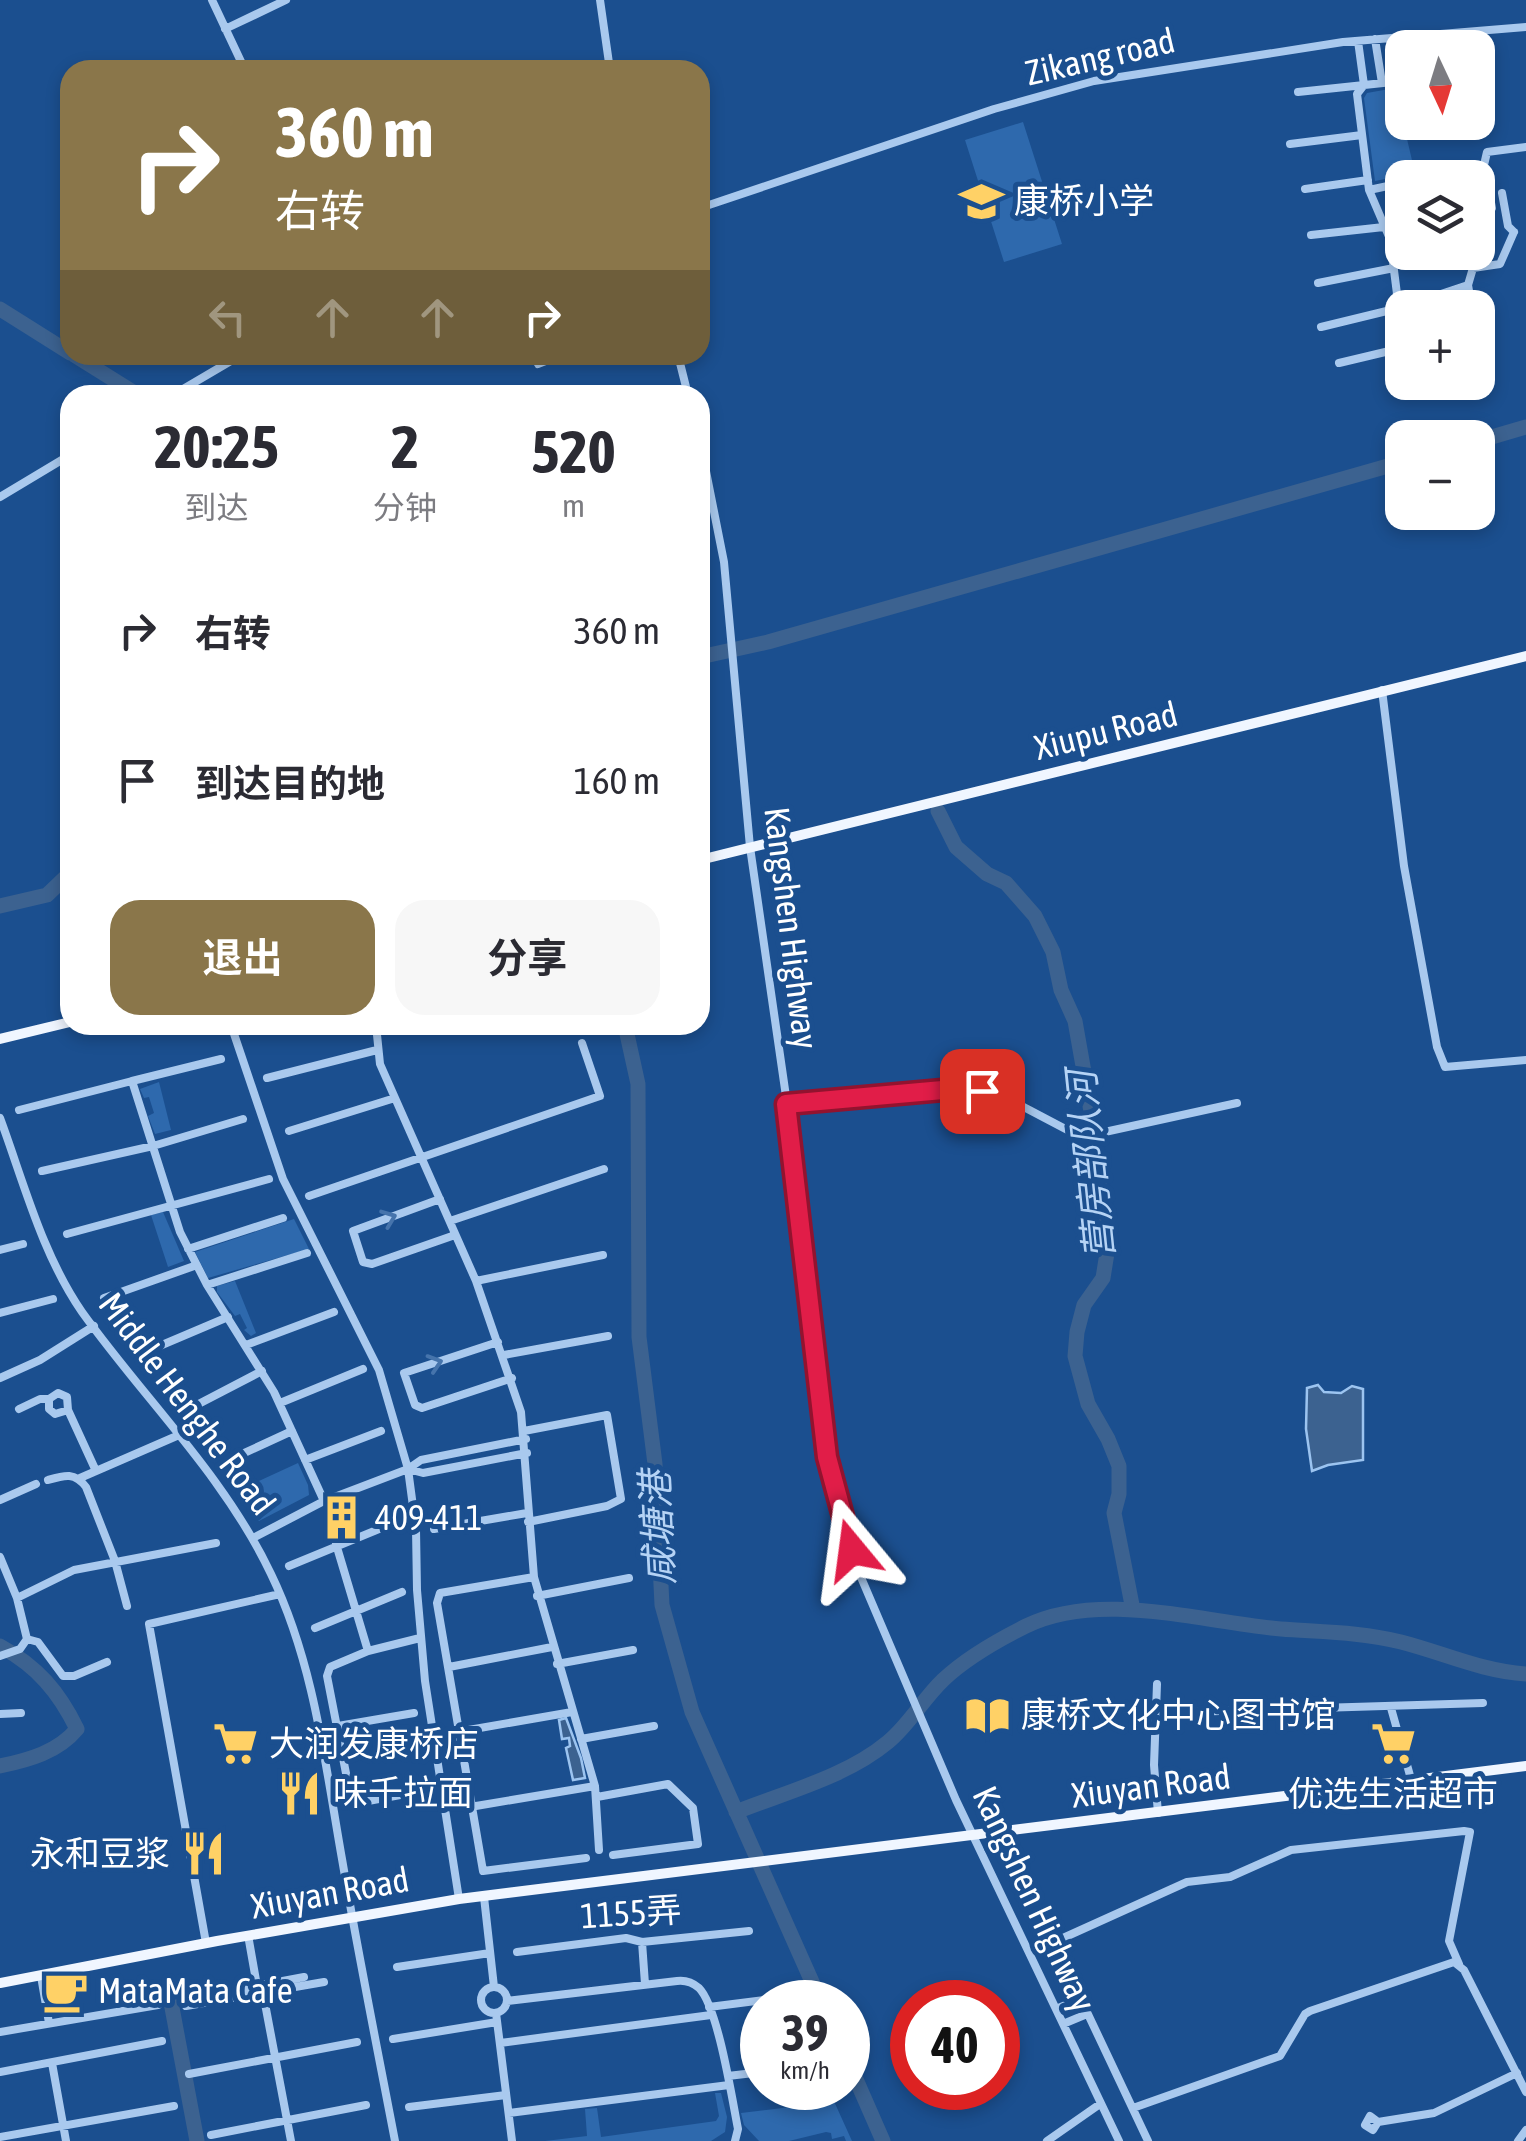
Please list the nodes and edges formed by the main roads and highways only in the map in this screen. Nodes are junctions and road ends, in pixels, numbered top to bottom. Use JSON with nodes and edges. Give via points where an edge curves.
{"nodes":[{"id":1,"x":1526,"y":656,"type":"edge"},
{"id":2,"x":710,"y":858,"type":"edge"},
{"id":3,"x":60,"y":1024,"type":"edge"},
{"id":4,"x":0,"y":1039,"type":"edge"},
{"id":5,"x":1526,"y":1766,"type":"edge"},
{"id":6,"x":0,"y":1984,"type":"edge"}],
"edges":[{"from":1,"to":2,"type":"main road","name":"Xiupu Road"},
{"from":3,"to":4,"type":"main road"},
{"from":5,"to":6,"type":"main road","name":"Xiuyan Road","via":[[458,1900]]}]}
